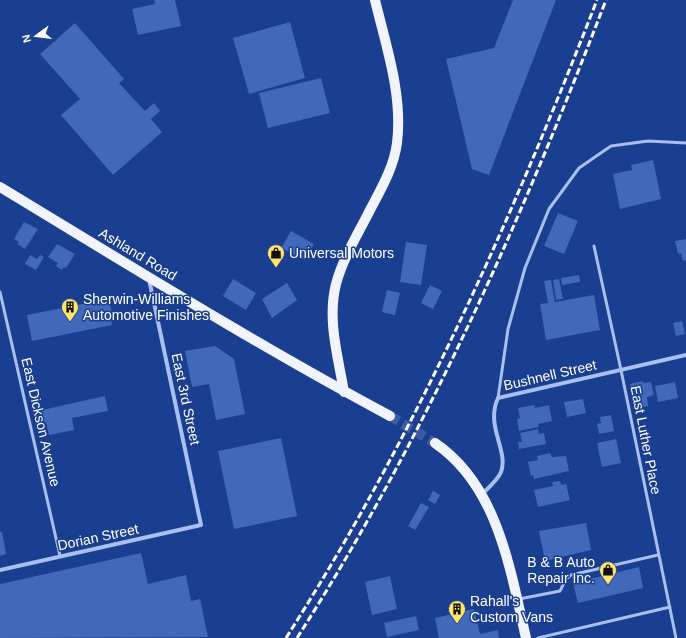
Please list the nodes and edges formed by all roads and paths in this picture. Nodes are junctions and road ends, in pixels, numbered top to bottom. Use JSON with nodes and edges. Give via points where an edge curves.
{"nodes":[{"id":1,"x":374,"y":0,"type":"edge"},
{"id":2,"x":686,"y":144,"type":"edge"},
{"id":3,"x":0,"y":187,"type":"edge"},
{"id":4,"x":594,"y":246,"type":"dead end"},
{"id":5,"x":149,"y":277,"type":"junction"},
{"id":6,"x":0,"y":292,"type":"edge"},
{"id":7,"x":686,"y":355,"type":"edge"},
{"id":8,"x":621,"y":370,"type":"junction"},
{"id":9,"x":344,"y":392,"type":"junction"},
{"id":10,"x":498,"y":398,"type":"junction"},
{"id":11,"x":390,"y":416,"type":"tunnel mouth"},
{"id":12,"x":435,"y":443,"type":"tunnel mouth"},
{"id":13,"x":482,"y":494,"type":"junction"},
{"id":14,"x":201,"y":526,"type":"joint"},
{"id":15,"x":658,"y":555,"type":"junction"},
{"id":16,"x":60,"y":556,"type":"junction"},
{"id":17,"x":0,"y":570,"type":"edge"},
{"id":18,"x":517,"y":600,"type":"junction"},
{"id":19,"x":670,"y":607,"type":"junction"},
{"id":20,"x":526,"y":638,"type":"edge"},
{"id":21,"x":538,"y":638,"type":"edge"},
{"id":22,"x":676,"y":638,"type":"edge"}],
"edges":[{"from":1,"to":9,"type":"main road","via":[[396,97],[399,122],[397,144],[389,171],[336,283],[332,314],[333,331]]},
{"from":2,"to":10,"type":"lane","via":[[648,141],[611,146],[579,168],[549,209],[525,268],[508,329]]},
{"from":3,"to":5,"type":"main road","name":"Ashland Road"},
{"from":4,"to":8,"type":"lane","name":"East Luther Place"},
{"from":5,"to":9,"type":"main road","name":"Ashland Road"},
{"from":5,"to":14,"type":"street","name":"East 3rd Street"},
{"from":6,"to":16,"type":"lane","name":"East Dickson Avenue"},
{"from":7,"to":8,"type":"street","name":"Bushnell Street"},
{"from":8,"to":10,"type":"street","name":"Bushnell Street"},
{"from":8,"to":15,"type":"lane","name":"East Luther Place"},
{"from":9,"to":11,"type":"main road","name":"Ashland Road"},
{"from":10,"to":13,"type":"street","name":"Bushnell Street","via":[[493,420],[502,462],[501,471],[496,481]]},
{"from":12,"to":13,"type":"main road","via":[[464,467]]},
{"from":13,"to":18,"type":"main road","via":[[505,554]]},
{"from":14,"to":16,"type":"street","name":"Dorian Street"},
{"from":15,"to":18,"type":"lane","via":[[571,575],[560,591]]},
{"from":15,"to":19,"type":"lane","name":"East Luther Place"},
{"from":16,"to":17,"type":"street","name":"Dorian Street"},
{"from":18,"to":20,"type":"main road"},
{"from":19,"to":21,"type":"lane"},
{"from":19,"to":22,"type":"lane","name":"East Luther Place"}]}
